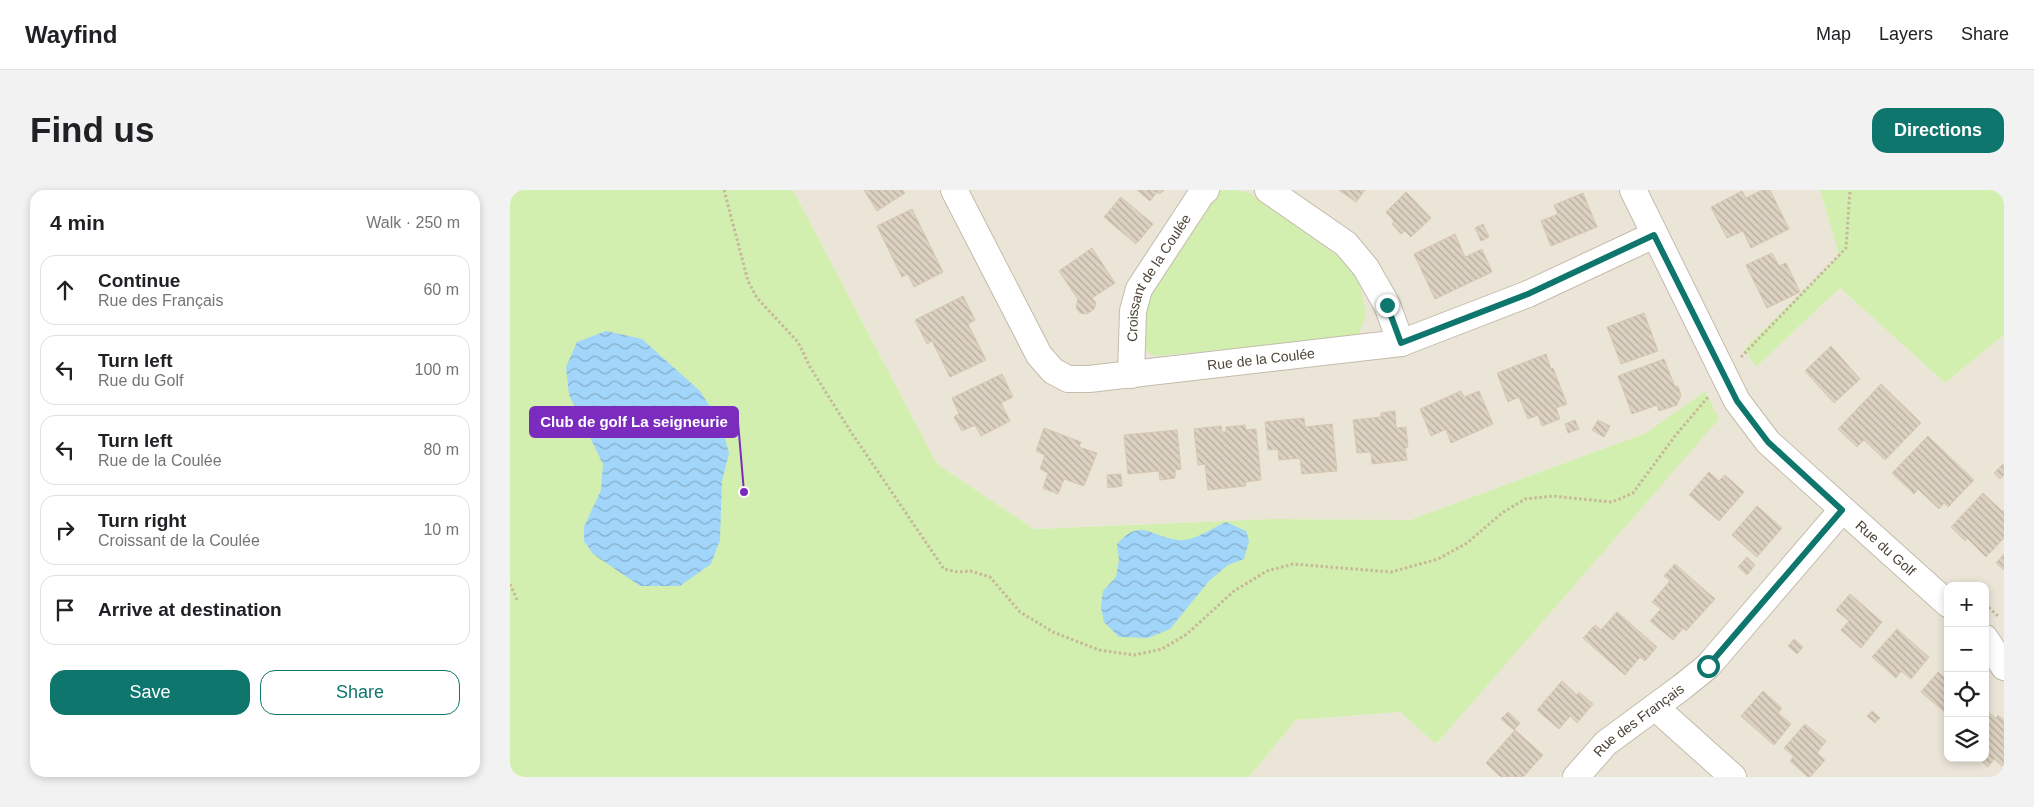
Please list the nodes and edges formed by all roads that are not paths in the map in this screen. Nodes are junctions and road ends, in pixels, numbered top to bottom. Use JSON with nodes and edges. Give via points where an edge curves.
{"nodes":[{"id":1,"x":954,"y":190,"type":"edge"},
{"id":2,"x":1206,"y":190,"type":"edge"},
{"id":3,"x":1268,"y":190,"type":"edge"},
{"id":4,"x":1633,"y":190,"type":"edge"},
{"id":5,"x":1654,"y":235,"type":"junction"},
{"id":6,"x":1401,"y":343,"type":"junction"},
{"id":7,"x":1131,"y":375,"type":"junction"},
{"id":8,"x":1842,"y":510,"type":"junction"},
{"id":9,"x":1944,"y":600,"type":"edge"},
{"id":10,"x":1989,"y":639,"type":"edge"},
{"id":11,"x":1989,"y":644,"type":"edge"},
{"id":12,"x":2004,"y":644,"type":"edge"},
{"id":13,"x":2004,"y":667,"type":"edge"},
{"id":14,"x":1654,"y":707,"type":"junction"},
{"id":15,"x":1576,"y":777,"type":"edge"},
{"id":16,"x":1733,"y":777,"type":"edge"}],
"edges":[{"from":1,"to":7,"type":"street","name":"Rue de la Coulée","via":[[1039,355],[1053,370],[1068,379]]},
{"from":2,"to":7,"type":"street","name":"Croissant de la Coulée","via":[[1139,289],[1132,318]]},
{"from":3,"to":6,"type":"street","via":[[1346,244],[1366,268],[1387,305]]},
{"from":4,"to":5,"type":"street","name":"Rue du Golf"},
{"from":5,"to":6,"type":"street","name":"Rue de la Coulée","via":[[1528,294]]},
{"from":5,"to":8,"type":"street","name":"Rue du Golf","via":[[1737,401],[1768,442]]},
{"from":6,"to":7,"type":"street","name":"Rue de la Coulée"},
{"from":8,"to":9,"type":"street","name":"Rue du Golf"},
{"from":8,"to":14,"type":"street","name":"Rue des Français","via":[[1708,666]]},
{"from":10,"to":12,"type":"street"},
{"from":11,"to":13,"type":"street"},
{"from":14,"to":15,"type":"street","name":"Rue des Français","via":[[1606,743]]},
{"from":14,"to":16,"type":"street"}]}
